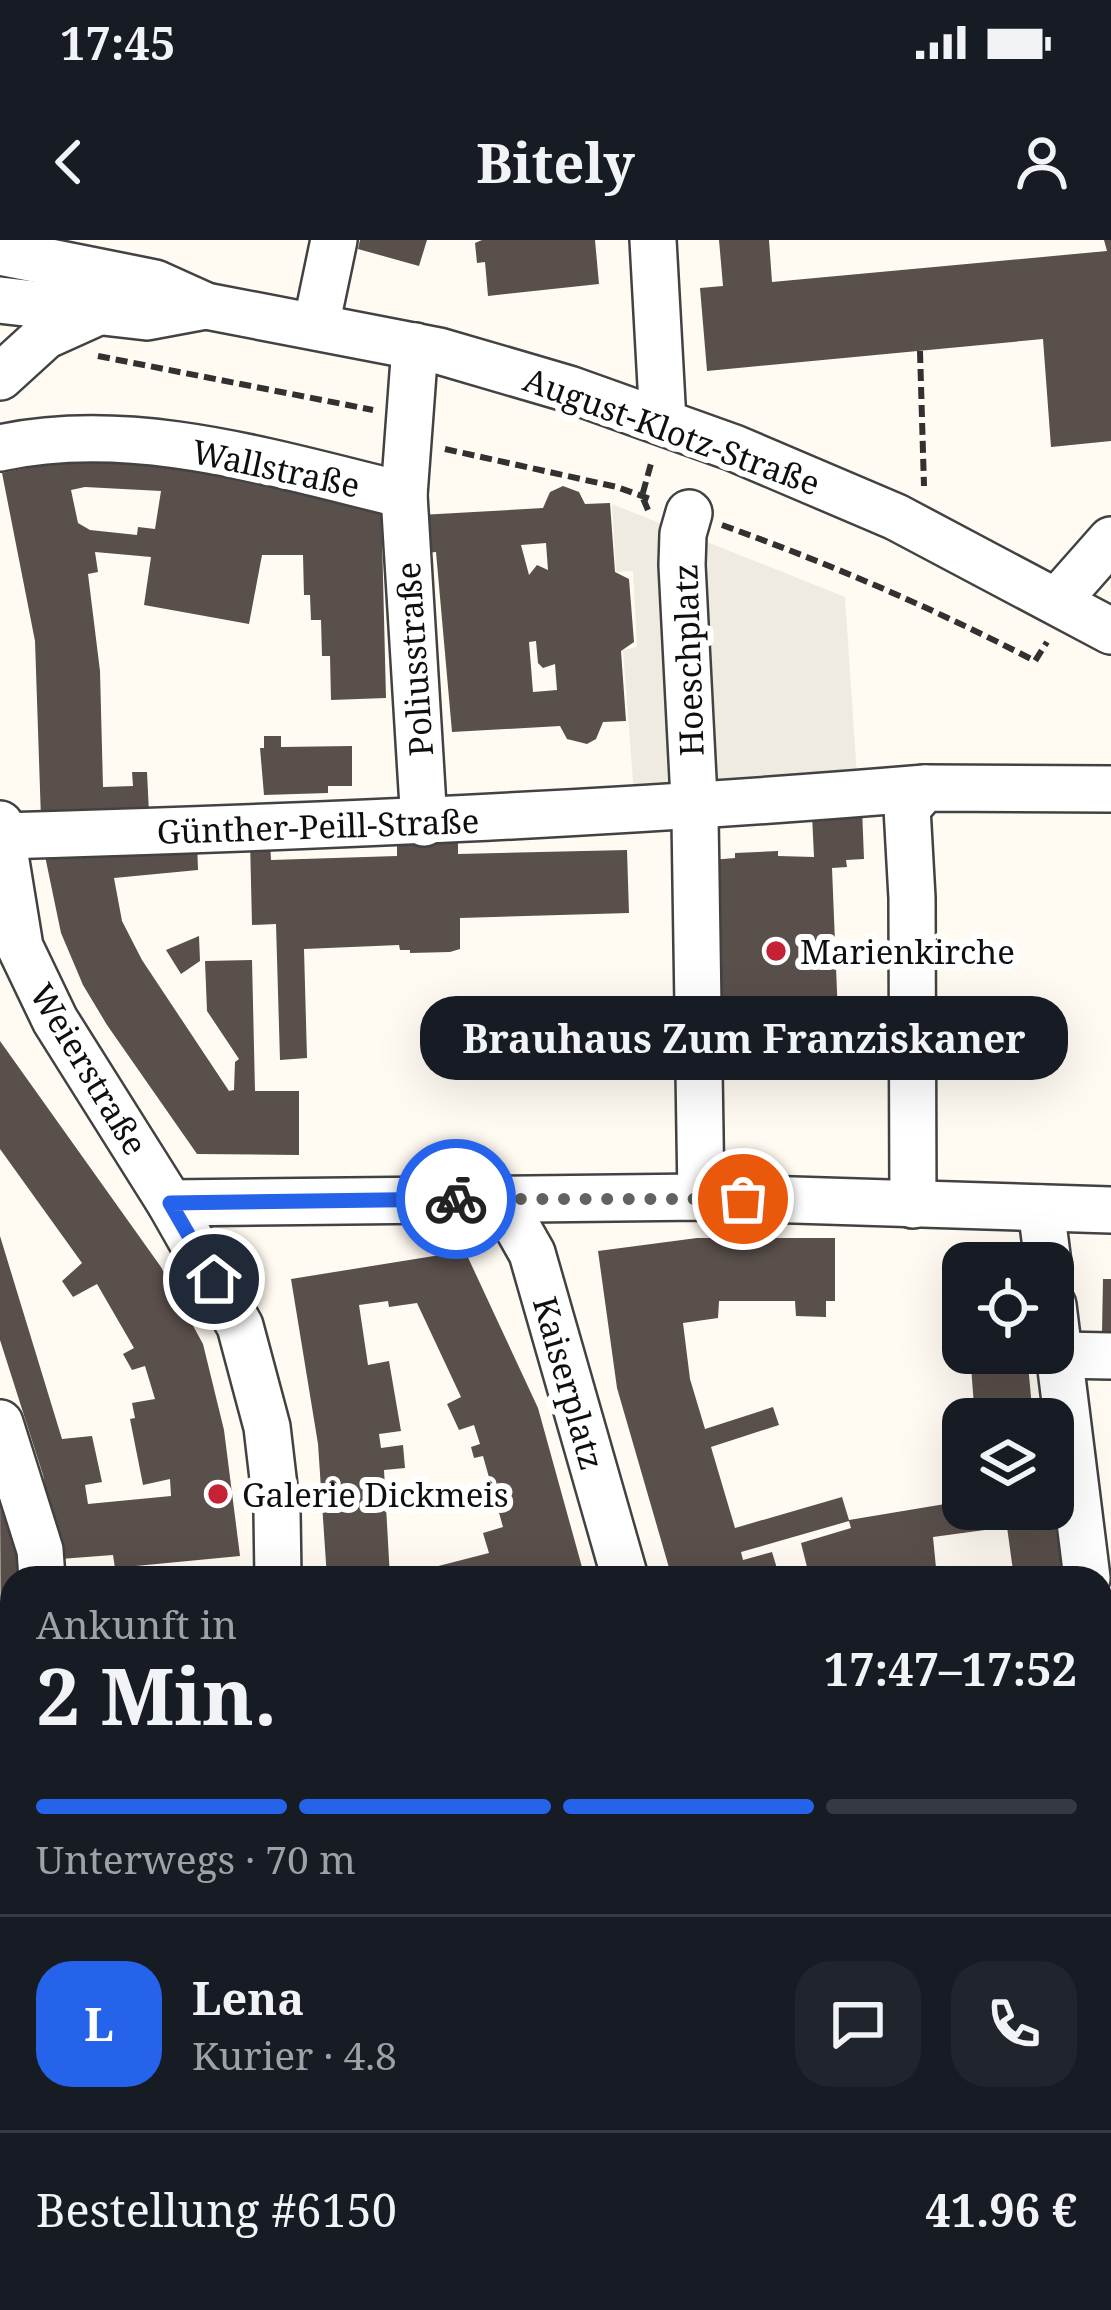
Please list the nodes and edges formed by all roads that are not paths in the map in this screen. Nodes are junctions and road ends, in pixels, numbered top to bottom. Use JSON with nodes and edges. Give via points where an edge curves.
{"nodes":[{"id":1,"x":334,"y":240,"type":"edge"},
{"id":2,"x":652,"y":240,"type":"edge"},
{"id":3,"x":0,"y":252,"type":"edge"},
{"id":4,"x":0,"y":299,"type":"edge"},
{"id":5,"x":206,"y":306,"type":"junction"},
{"id":6,"x":316,"y":326,"type":"junction"},
{"id":7,"x":89,"y":333,"type":"junction"},
{"id":8,"x":415,"y":346,"type":"junction"},
{"id":9,"x":0,"y":377,"type":"edge"},
{"id":10,"x":663,"y":422,"type":"junction"},
{"id":11,"x":0,"y":448,"type":"edge"},
{"id":12,"x":404,"y":494,"type":"junction"},
{"id":13,"x":689,"y":513,"type":"road end"},
{"id":14,"x":1111,"y":541,"type":"edge"},
{"id":15,"x":1058,"y":600,"type":"junction"},
{"id":16,"x":1111,"y":631,"type":"edge"},
{"id":17,"x":925,"y":788,"type":"junction"},
{"id":18,"x":1111,"y":789,"type":"edge"},
{"id":19,"x":694,"y":813,"type":"junction"},
{"id":20,"x":424,"y":823,"type":"junction"},
{"id":21,"x":0,"y":824,"type":"edge"},
{"id":22,"x":1,"y":836,"type":"edge"},
{"id":23,"x":701,"y":1197,"type":"junction"},
{"id":24,"x":491,"y":1199,"type":"junction"},
{"id":25,"x":170,"y":1203,"type":"junction"},
{"id":26,"x":913,"y":1204,"type":"junction"},
{"id":27,"x":1041,"y":1208,"type":"junction"},
{"id":28,"x":1111,"y":1210,"type":"edge"},
{"id":29,"x":1045,"y":1242,"type":"edge"},
{"id":30,"x":1074,"y":1355,"type":"edge"},
{"id":31,"x":1111,"y":1356,"type":"edge"},
{"id":32,"x":1064,"y":1374,"type":"edge"},
{"id":33,"x":0,"y":1423,"type":"edge"},
{"id":34,"x":1094,"y":1491,"type":"edge"},
{"id":35,"x":41,"y":1566,"type":"edge"},
{"id":36,"x":278,"y":1566,"type":"edge"},
{"id":37,"x":622,"y":1566,"type":"edge"},
{"id":38,"x":1088,"y":1566,"type":"edge"}],
"edges":[{"from":1,"to":6,"type":"street"},
{"from":2,"to":10,"type":"street"},
{"from":3,"to":5,"type":"street","name":"August-Klotz-Straße","via":[[155,283]]},
{"from":4,"to":7,"type":"street","name":"August-Klotz-Straße"},
{"from":5,"to":6,"type":"street","name":"August-Klotz-Straße"},
{"from":5,"to":7,"type":"street","name":"August-Klotz-Straße"},
{"from":6,"to":8,"type":"street","name":"August-Klotz-Straße"},
{"from":7,"to":9,"type":"street","via":[[45,336]]},
{"from":8,"to":10,"type":"street","name":"August-Klotz-Straße"},
{"from":8,"to":12,"type":"street","name":"Wallstraße"},
{"from":10,"to":15,"type":"street","name":"August-Klotz-Straße","via":[[925,532]]},
{"from":11,"to":12,"type":"street","name":"Wallstraße","via":[[46,438],[142,442]]},
{"from":12,"to":20,"type":"street","name":"Poliusstraße"},
{"from":13,"to":19,"type":"street","name":"Hoeschplatz","via":[[682,565]]},
{"from":14,"to":15,"type":"street"},
{"from":15,"to":16,"type":"street","name":"August-Klotz-Straße"},
{"from":17,"to":18,"type":"street"},
{"from":17,"to":19,"type":"street"},
{"from":17,"to":26,"type":"street","via":[[908,808]]},
{"from":19,"to":20,"type":"street","name":"Günther-Peill-Straße"},
{"from":19,"to":23,"type":"street","name":"Hoeschplatz"},
{"from":20,"to":22,"type":"street","name":"Günther-Peill-Straße"},
{"from":21,"to":22,"type":"street","name":"Weierstraße"},
{"from":22,"to":25,"type":"street","name":"Weierstraße","via":[[20,946],[55,1020]]},
{"from":23,"to":24,"type":"street"},
{"from":23,"to":26,"type":"street"},
{"from":24,"to":25,"type":"street"},
{"from":24,"to":37,"type":"street","name":"Kaiserplatz","via":[[532,1253]]},
{"from":25,"to":36,"type":"street","name":"Weierstraße","via":[[240,1327],[267,1427]]},
{"from":26,"to":27,"type":"street"},
{"from":27,"to":28,"type":"street"},
{"from":27,"to":29,"type":"street"},
{"from":30,"to":31,"type":"street"},
{"from":32,"to":34,"type":"street"},
{"from":33,"to":35,"type":"street"},
{"from":34,"to":38,"type":"street"}]}
